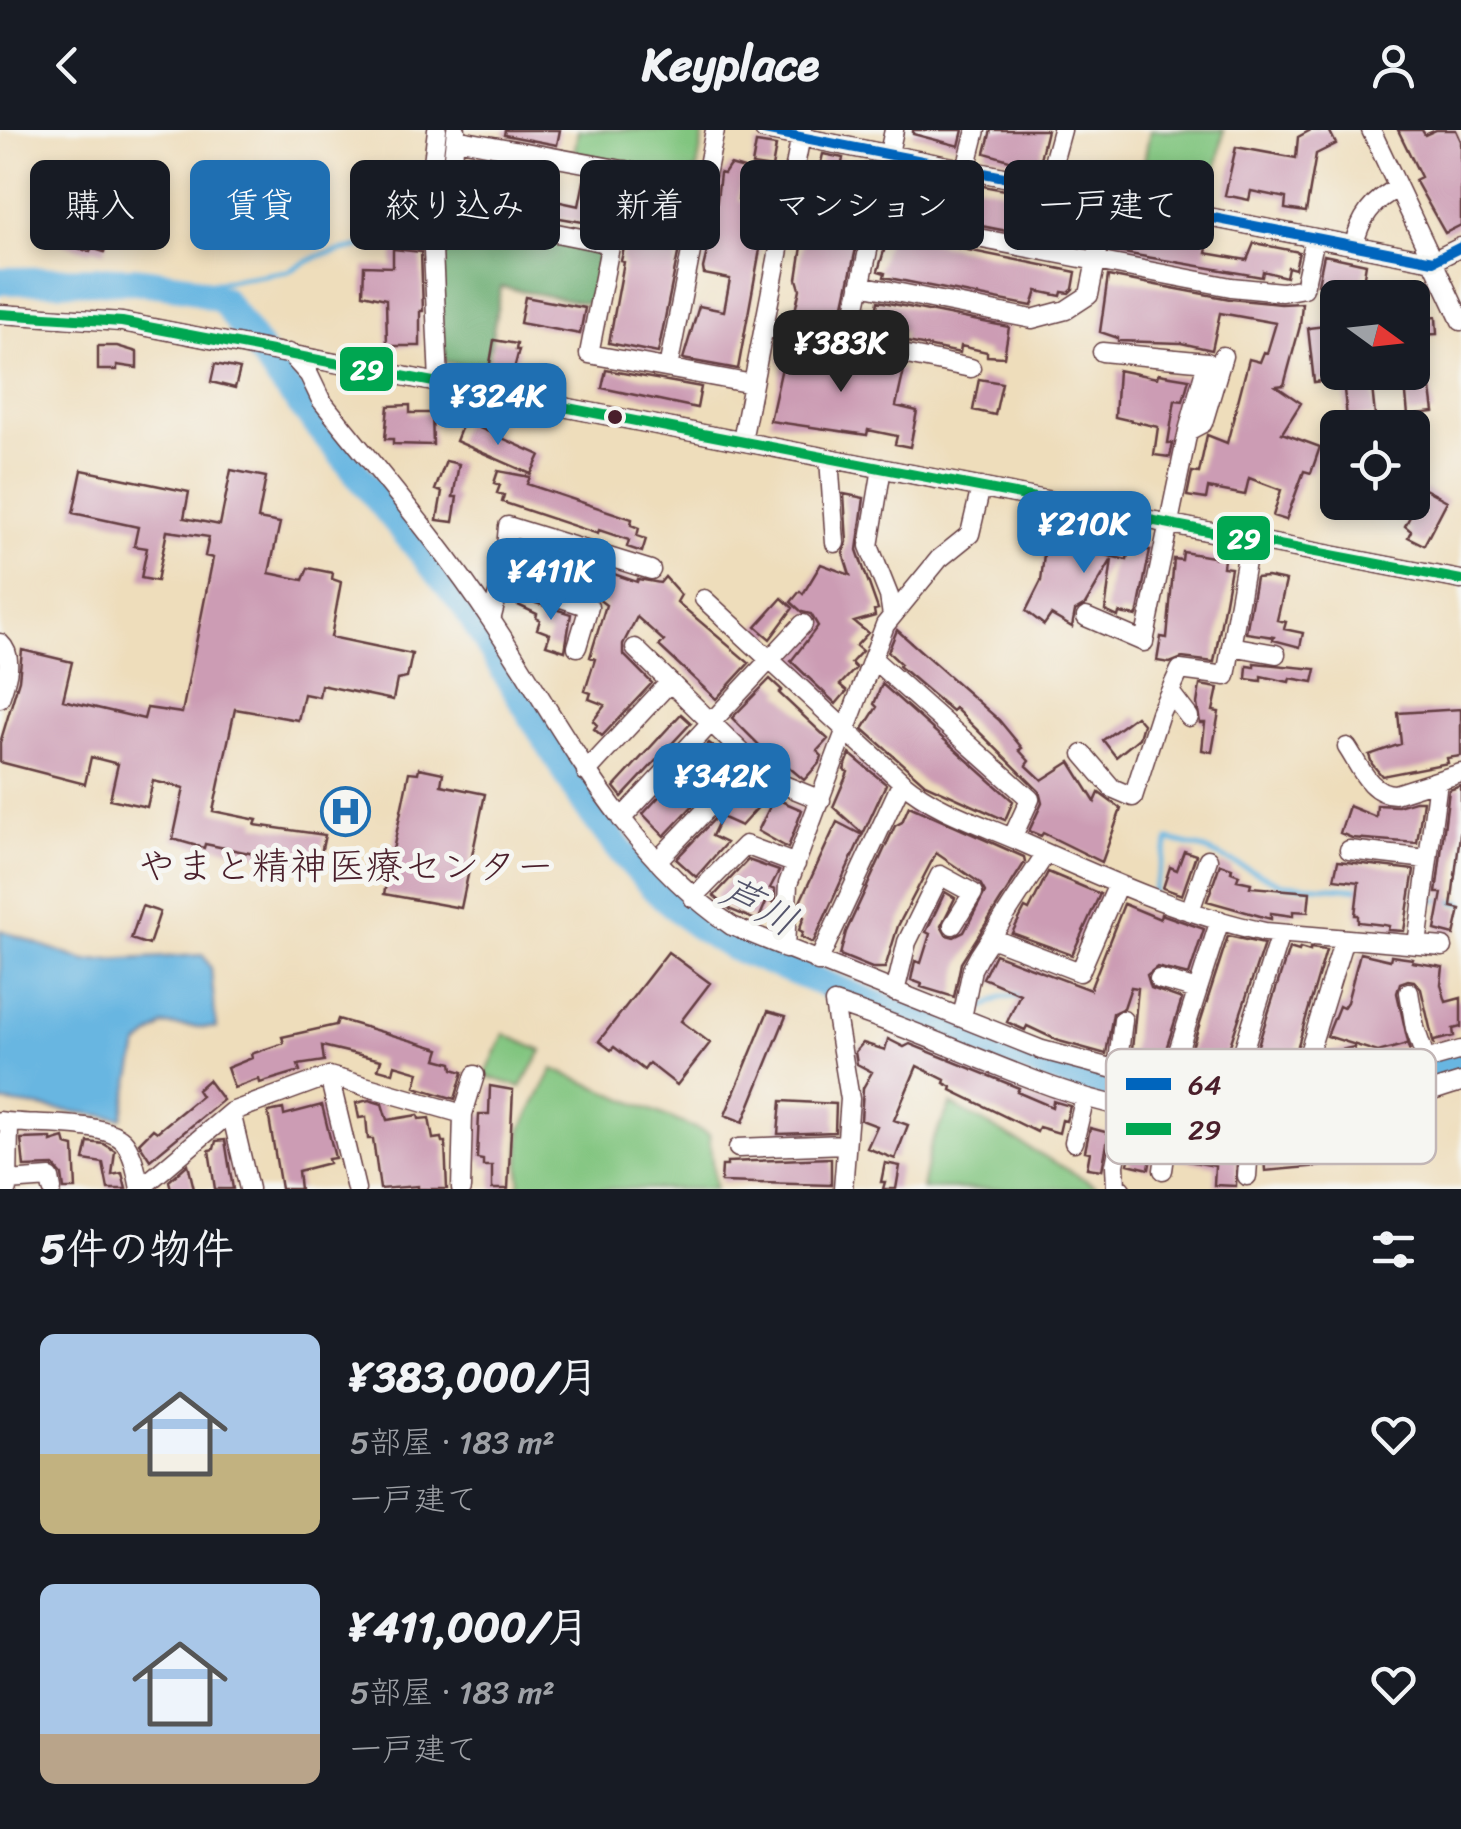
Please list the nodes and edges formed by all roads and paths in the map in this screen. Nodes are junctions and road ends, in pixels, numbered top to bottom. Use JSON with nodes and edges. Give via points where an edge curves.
{"nodes":[{"id":1,"x":437,"y":130,"type":"edge"},
{"id":2,"x":715,"y":130,"type":"edge"},
{"id":3,"x":764,"y":130,"type":"edge"},
{"id":4,"x":894,"y":130,"type":"edge"},
{"id":5,"x":976,"y":130,"type":"edge"},
{"id":6,"x":1062,"y":130,"type":"edge"},
{"id":7,"x":1372,"y":130,"type":"edge"},
{"id":8,"x":456,"y":134,"type":"edge"},
{"id":9,"x":801,"y":134,"type":"edge"},
{"id":10,"x":888,"y":154,"type":"junction"},
{"id":11,"x":580,"y":160,"type":"edge"},
{"id":12,"x":709,"y":160,"type":"edge"},
{"id":13,"x":887,"y":160,"type":"edge"},
{"id":14,"x":917,"y":160,"type":"edge"},
{"id":15,"x":968,"y":160,"type":"edge"},
{"id":16,"x":1053,"y":160,"type":"edge"},
{"id":17,"x":1398,"y":188,"type":"junction"},
{"id":18,"x":1214,"y":218,"type":"edge"},
{"id":19,"x":580,"y":238,"type":"edge"},
{"id":20,"x":1315,"y":238,"type":"junction"},
{"id":21,"x":984,"y":240,"type":"edge"},
{"id":22,"x":1354,"y":245,"type":"junction"},
{"id":23,"x":1461,"y":246,"type":"edge"},
{"id":24,"x":610,"y":250,"type":"edge"},
{"id":25,"x":691,"y":250,"type":"edge"},
{"id":26,"x":867,"y":250,"type":"edge"},
{"id":27,"x":1098,"y":250,"type":"edge"},
{"id":28,"x":1432,"y":260,"type":"junction"},
{"id":29,"x":1095,"y":262,"type":"junction"},
{"id":30,"x":860,"y":285,"type":"junction"},
{"id":31,"x":0,"y":314,"type":"edge"},
{"id":32,"x":1461,"y":322,"type":"edge"},
{"id":33,"x":764,"y":327,"type":"junction"},
{"id":34,"x":848,"y":343,"type":"junction"},
{"id":35,"x":282,"y":352,"type":"junction"},
{"id":36,"x":1102,"y":352,"type":"dead end"},
{"id":37,"x":1223,"y":356,"type":"dead end"},
{"id":38,"x":668,"y":368,"type":"junction"},
{"id":39,"x":971,"y":368,"type":"dead end"},
{"id":40,"x":438,"y":382,"type":"junction"},
{"id":41,"x":754,"y":384,"type":"junction"},
{"id":42,"x":1188,"y":431,"type":"junction"},
{"id":43,"x":742,"y":441,"type":"junction"},
{"id":44,"x":830,"y":458,"type":"junction"},
{"id":45,"x":882,"y":468,"type":"junction"},
{"id":46,"x":982,"y":488,"type":"junction"},
{"id":47,"x":1170,"y":524,"type":"junction"},
{"id":48,"x":1250,"y":539,"type":"junction"},
{"id":49,"x":835,"y":543,"type":"dead end"},
{"id":50,"x":651,"y":570,"type":"dead end"},
{"id":51,"x":502,"y":580,"type":"junction"},
{"id":52,"x":1461,"y":580,"type":"edge"},
{"id":53,"x":704,"y":599,"type":"dead end"},
{"id":54,"x":892,"y":616,"type":"junction"},
{"id":55,"x":1086,"y":617,"type":"dead end"},
{"id":56,"x":491,"y":620,"type":"junction"},
{"id":57,"x":803,"y":624,"type":"dead end"},
{"id":58,"x":0,"y":643,"type":"edge"},
{"id":59,"x":1231,"y":646,"type":"junction"},
{"id":60,"x":577,"y":647,"type":"dead end"},
{"id":61,"x":635,"y":648,"type":"dead end"},
{"id":62,"x":1276,"y":654,"type":"dead end"},
{"id":63,"x":873,"y":659,"type":"junction"},
{"id":64,"x":769,"y":660,"type":"junction"},
{"id":65,"x":670,"y":682,"type":"junction"},
{"id":66,"x":1170,"y":692,"type":"junction"},
{"id":67,"x":0,"y":698,"type":"edge"},
{"id":68,"x":1188,"y":717,"type":"dead end"},
{"id":69,"x":711,"y":722,"type":"junction"},
{"id":70,"x":847,"y":732,"type":"junction"},
{"id":71,"x":1346,"y":748,"type":"dead end"},
{"id":72,"x":1083,"y":754,"type":"dead end"},
{"id":73,"x":752,"y":762,"type":"junction"},
{"id":74,"x":586,"y":772,"type":"junction"},
{"id":75,"x":1461,"y":773,"type":"edge"},
{"id":76,"x":1438,"y":780,"type":"junction"},
{"id":77,"x":902,"y":782,"type":"junction"},
{"id":78,"x":821,"y":800,"type":"junction"},
{"id":79,"x":621,"y":818,"type":"junction"},
{"id":80,"x":1012,"y":838,"type":"junction"},
{"id":81,"x":1349,"y":850,"type":"dead end"},
{"id":82,"x":1046,"y":853,"type":"junction"},
{"id":83,"x":1208,"y":859,"type":"dead end"},
{"id":84,"x":1428,"y":859,"type":"junction"},
{"id":85,"x":657,"y":862,"type":"junction"},
{"id":86,"x":796,"y":864,"type":"junction"},
{"id":87,"x":1118,"y":884,"type":"junction"},
{"id":88,"x":693,"y":898,"type":"junction"},
{"id":89,"x":1190,"y":911,"type":"junction"},
{"id":90,"x":1220,"y":920,"type":"junction"},
{"id":91,"x":953,"y":924,"type":"dead end"},
{"id":92,"x":1280,"y":934,"type":"junction"},
{"id":93,"x":991,"y":938,"type":"junction"},
{"id":94,"x":1344,"y":939,"type":"junction"},
{"id":95,"x":1416,"y":945,"type":"junction"},
{"id":96,"x":1443,"y":947,"type":"dead end"},
{"id":97,"x":785,"y":949,"type":"junction"},
{"id":98,"x":818,"y":962,"type":"junction"},
{"id":99,"x":845,"y":972,"type":"junction"},
{"id":100,"x":1159,"y":979,"type":"dead end"},
{"id":101,"x":1198,"y":990,"type":"junction"},
{"id":102,"x":894,"y":992,"type":"junction"},
{"id":103,"x":1409,"y":992,"type":"dead end"},
{"id":104,"x":834,"y":1003,"type":"junction"},
{"id":105,"x":962,"y":1018,"type":"junction"},
{"id":106,"x":1123,"y":1020,"type":"dead end"},
{"id":107,"x":1124,"y":1049,"type":"edge"},
{"id":108,"x":1179,"y":1049,"type":"edge"},
{"id":109,"x":1244,"y":1049,"type":"edge"},
{"id":110,"x":1310,"y":1049,"type":"edge"},
{"id":111,"x":1422,"y":1049,"type":"edge"},
{"id":112,"x":1461,"y":1050,"type":"edge"},
{"id":113,"x":1436,"y":1057,"type":"edge"},
{"id":114,"x":1106,"y":1067,"type":"edge"},
{"id":115,"x":475,"y":1075,"type":"dead end"},
{"id":116,"x":329,"y":1076,"type":"junction"},
{"id":117,"x":1461,"y":1082,"type":"edge"},
{"id":118,"x":1436,"y":1089,"type":"edge"},
{"id":119,"x":1086,"y":1097,"type":"junction"},
{"id":120,"x":1106,"y":1102,"type":"edge"},
{"id":121,"x":231,"y":1112,"type":"junction"},
{"id":122,"x":463,"y":1114,"type":"junction"},
{"id":123,"x":4,"y":1122,"type":"edge"},
{"id":124,"x":1074,"y":1142,"type":"dead end"},
{"id":125,"x":846,"y":1144,"type":"junction"},
{"id":126,"x":738,"y":1148,"type":"dead end"},
{"id":127,"x":1115,"y":1164,"type":"edge"},
{"id":128,"x":1164,"y":1164,"type":"edge"},
{"id":129,"x":1248,"y":1164,"type":"edge"},
{"id":130,"x":1163,"y":1170,"type":"dead end"},
{"id":131,"x":1247,"y":1176,"type":"dead end"},
{"id":132,"x":8,"y":1185,"type":"edge"},
{"id":133,"x":52,"y":1189,"type":"edge"},
{"id":134,"x":140,"y":1189,"type":"edge"},
{"id":135,"x":249,"y":1189,"type":"edge"},
{"id":136,"x":356,"y":1189,"type":"edge"},
{"id":137,"x":460,"y":1189,"type":"edge"},
{"id":138,"x":843,"y":1189,"type":"edge"},
{"id":139,"x":1120,"y":1189,"type":"edge"}],
"edges":[{"from":1,"to":40,"type":"street","via":[[425,226],[433,250]]},
{"from":2,"to":12,"type":"street"},
{"from":3,"to":9,"type":"street"},
{"from":4,"to":10,"type":"street"},
{"from":5,"to":15,"type":"street"},
{"from":6,"to":16,"type":"street"},
{"from":7,"to":17,"type":"street"},
{"from":8,"to":11,"type":"street"},
{"from":8,"to":19,"type":"street","via":[[447,211]]},
{"from":9,"to":10,"type":"street"},
{"from":9,"to":33,"type":"street"},
{"from":10,"to":13,"type":"street"},
{"from":10,"to":14,"type":"street"},
{"from":17,"to":22,"type":"street","via":[[1374,203]]},
{"from":17,"to":28,"type":"street"},
{"from":18,"to":20,"type":"street"},
{"from":20,"to":22,"type":"street"},
{"from":20,"to":29,"type":"street","via":[[1304,288],[1282,292]]},
{"from":21,"to":29,"type":"street"},
{"from":22,"to":28,"type":"street"},
{"from":23,"to":28,"type":"street"},
{"from":24,"to":38,"type":"street","via":[[589,354]]},
{"from":25,"to":38,"type":"street"},
{"from":26,"to":30,"type":"street"},
{"from":27,"to":29,"type":"street"},
{"from":28,"to":32,"type":"street"},
{"from":29,"to":30,"type":"street","via":[[1089,295],[1032,319]]},
{"from":30,"to":34,"type":"street"},
{"from":31,"to":35,"type":"street","via":[[104,320]]},
{"from":33,"to":34,"type":"street"},
{"from":33,"to":41,"type":"street"},
{"from":34,"to":39,"type":"street"},
{"from":35,"to":40,"type":"street"},
{"from":35,"to":56,"type":"street","via":[[309,374],[321,400]]},
{"from":36,"to":42,"type":"street","via":[[1207,362]]},
{"from":37,"to":42,"type":"street","via":[[1204,422]]},
{"from":38,"to":41,"type":"street"},
{"from":40,"to":43,"type":"street"},
{"from":41,"to":43,"type":"street"},
{"from":42,"to":47,"type":"street"},
{"from":43,"to":44,"type":"street"},
{"from":44,"to":45,"type":"street"},
{"from":44,"to":49,"type":"street"},
{"from":45,"to":46,"type":"street"},
{"from":45,"to":54,"type":"street","via":[[868,546]]},
{"from":46,"to":47,"type":"street"},
{"from":46,"to":54,"type":"street","via":[[970,534]]},
{"from":47,"to":48,"type":"street"},
{"from":47,"to":55,"type":"street","via":[[1144,642]]},
{"from":48,"to":52,"type":"street"},
{"from":48,"to":59,"type":"street"},
{"from":50,"to":51,"type":"street","via":[[508,526]]},
{"from":51,"to":56,"type":"street"},
{"from":51,"to":60,"type":"street","via":[[588,608]]},
{"from":53,"to":64,"type":"street"},
{"from":54,"to":63,"type":"street"},
{"from":56,"to":74,"type":"street"},
{"from":57,"to":64,"type":"street"},
{"from":58,"to":67,"type":"street","via":[[9,660]]},
{"from":59,"to":62,"type":"street"},
{"from":59,"to":66,"type":"street","via":[[1226,676],[1180,670]]},
{"from":61,"to":65,"type":"street"},
{"from":63,"to":70,"type":"street"},
{"from":63,"to":80,"type":"street","via":[[1030,798]]},
{"from":64,"to":69,"type":"street"},
{"from":64,"to":70,"type":"street"},
{"from":65,"to":69,"type":"street"},
{"from":65,"to":74,"type":"street"},
{"from":66,"to":68,"type":"street"},
{"from":66,"to":72,"type":"street","via":[[1133,796],[1112,788]]},
{"from":69,"to":73,"type":"street"},
{"from":69,"to":79,"type":"street"},
{"from":70,"to":77,"type":"street"},
{"from":70,"to":78,"type":"street"},
{"from":71,"to":76,"type":"street","via":[[1384,794]]},
{"from":73,"to":78,"type":"street","via":[[770,780]]},
{"from":73,"to":85,"type":"street"},
{"from":74,"to":79,"type":"street"},
{"from":75,"to":76,"type":"street"},
{"from":76,"to":84,"type":"street"},
{"from":77,"to":80,"type":"street"},
{"from":77,"to":98,"type":"street"},
{"from":78,"to":86,"type":"street"},
{"from":79,"to":85,"type":"street"},
{"from":80,"to":82,"type":"street"},
{"from":81,"to":84,"type":"street"},
{"from":82,"to":87,"type":"street"},
{"from":82,"to":93,"type":"street"},
{"from":83,"to":89,"type":"street"},
{"from":84,"to":95,"type":"street"},
{"from":85,"to":88,"type":"street"},
{"from":86,"to":88,"type":"street","via":[[745,845]]},
{"from":86,"to":97,"type":"street","via":[[788,884]]},
{"from":87,"to":89,"type":"street"},
{"from":87,"to":93,"type":"street","via":[[1080,972]]},
{"from":88,"to":97,"type":"street","via":[[732,926]]},
{"from":89,"to":90,"type":"street"},
{"from":90,"to":92,"type":"street"},
{"from":90,"to":101,"type":"street"},
{"from":91,"to":102,"type":"street","via":[[973,894],[940,874],[907,942]]},
{"from":92,"to":94,"type":"street"},
{"from":92,"to":109,"type":"street"},
{"from":93,"to":105,"type":"street","via":[[972,969]]},
{"from":94,"to":95,"type":"street"},
{"from":94,"to":110,"type":"street"},
{"from":95,"to":96,"type":"street"},
{"from":97,"to":98,"type":"street"},
{"from":98,"to":99,"type":"street"},
{"from":99,"to":102,"type":"street"},
{"from":99,"to":104,"type":"street"},
{"from":100,"to":101,"type":"street"},
{"from":101,"to":108,"type":"street"},
{"from":102,"to":105,"type":"street"},
{"from":103,"to":111,"type":"street"},
{"from":104,"to":119,"type":"street"},
{"from":104,"to":125,"type":"street","via":[[850,1099]]},
{"from":105,"to":114,"type":"street"},
{"from":106,"to":107,"type":"street"},
{"from":112,"to":113,"type":"street"},
{"from":115,"to":122,"type":"street"},
{"from":116,"to":121,"type":"street"},
{"from":116,"to":122,"type":"street"},
{"from":116,"to":136,"type":"street"},
{"from":117,"to":118,"type":"street"},
{"from":119,"to":120,"type":"street"},
{"from":119,"to":124,"type":"street"},
{"from":121,"to":134,"type":"street"},
{"from":121,"to":135,"type":"street"},
{"from":122,"to":137,"type":"street"},
{"from":123,"to":132,"type":"street"},
{"from":123,"to":134,"type":"street","via":[[117,1134]]},
{"from":125,"to":126,"type":"street"},
{"from":125,"to":138,"type":"street"},
{"from":127,"to":139,"type":"street"},
{"from":128,"to":130,"type":"street"},
{"from":129,"to":131,"type":"street"},
{"from":132,"to":133,"type":"street","via":[[50,1178]]}]}
